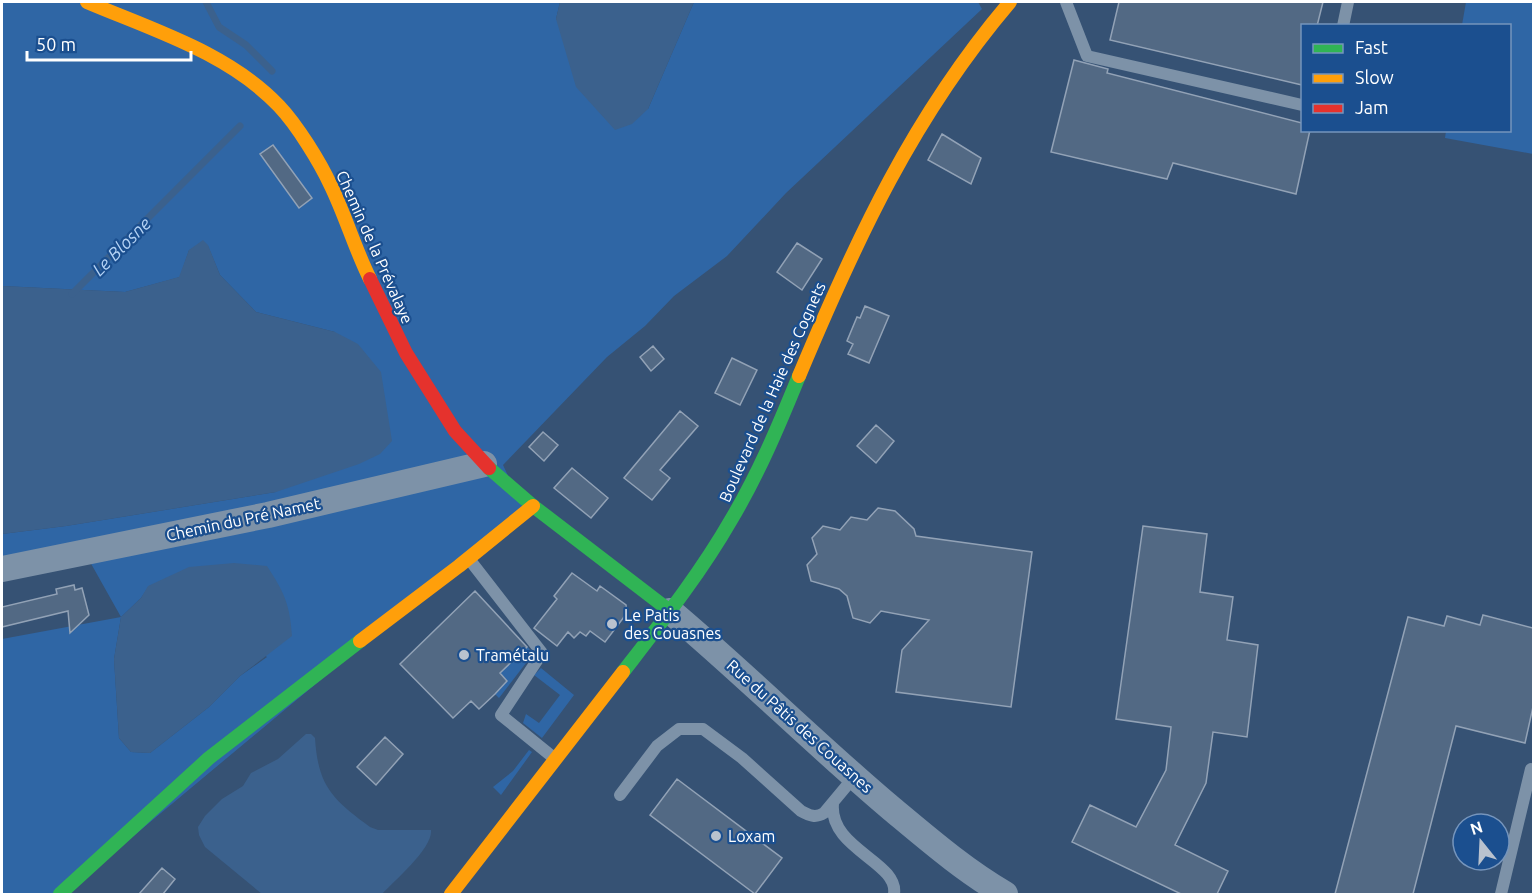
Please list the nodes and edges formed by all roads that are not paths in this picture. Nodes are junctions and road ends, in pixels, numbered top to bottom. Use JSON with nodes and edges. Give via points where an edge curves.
{"nodes":[{"id":1,"x":87,"y":2,"type":"edge"},
{"id":2,"x":1010,"y":2,"type":"edge"},
{"id":3,"x":1066,"y":2,"type":"edge"},
{"id":4,"x":1348,"y":2,"type":"edge"},
{"id":5,"x":1343,"y":24,"type":"edge"},
{"id":6,"x":1301,"y":105,"type":"edge"},
{"id":7,"x":460,"y":437,"type":"joint"},
{"id":8,"x":484,"y":464,"type":"junction"},
{"id":9,"x":533,"y":506,"type":"junction"},
{"id":10,"x":469,"y":558,"type":"junction"},
{"id":11,"x":2,"y":569,"type":"edge"},
{"id":12,"x":670,"y":611,"type":"junction"},
{"id":13,"x":555,"y":759,"type":"junction"},
{"id":14,"x":1531,"y":769,"type":"dead end"},
{"id":15,"x":854,"y":777,"type":"junction"},
{"id":16,"x":620,"y":795,"type":"dead end"},
{"id":17,"x":833,"y":804,"type":"junction"},
{"id":18,"x":60,"y":894,"type":"edge"},
{"id":19,"x":451,"y":894,"type":"edge"},
{"id":20,"x":894,"y":894,"type":"edge"},
{"id":21,"x":1005,"y":894,"type":"edge"},
{"id":22,"x":1501,"y":894,"type":"edge"}],
"edges":[{"from":1,"to":7,"type":"street","name":"Chemin de la Prévalaye","via":[[192,46],[241,74],[279,106],[303,137],[331,185],[367,274],[406,353]]},
{"from":2,"to":12,"type":"street","name":"Boulevard de la Haie des Cognets","via":[[952,75],[913,136],[860,237],[740,506]]},
{"from":3,"to":6,"type":"lane","via":[[1087,56]]},
{"from":4,"to":5,"type":"lane"},
{"from":7,"to":8,"type":"street","name":"Rue du Pâtis des Couasnes"},
{"from":8,"to":9,"type":"street","name":"Rue du Pâtis des Couasnes"},
{"from":8,"to":11,"type":"street","name":"Chemin du Pré Namet","via":[[268,515]]},
{"from":9,"to":10,"type":"street"},
{"from":9,"to":12,"type":"street","name":"Rue du Pâtis des Couasnes"},
{"from":10,"to":13,"type":"lane","via":[[542,653],[501,715]]},
{"from":10,"to":18,"type":"street","via":[[231,740]]},
{"from":12,"to":13,"type":"street","name":"Boulevard de la Haie des Cognets"},
{"from":12,"to":15,"type":"street","name":"Rue du Pâtis des Couasnes"},
{"from":13,"to":19,"type":"street","name":"Boulevard de la Haie des Cognets"},
{"from":14,"to":22,"type":"lane"},
{"from":15,"to":17,"type":"lane"},
{"from":15,"to":21,"type":"street","name":"Rue du Pâtis des Couasnes"},
{"from":16,"to":17,"type":"lane","via":[[657,746],[679,729],[703,729],[801,811],[819,816]]},
{"from":17,"to":20,"type":"lane","via":[[837,828],[891,878]]}]}
